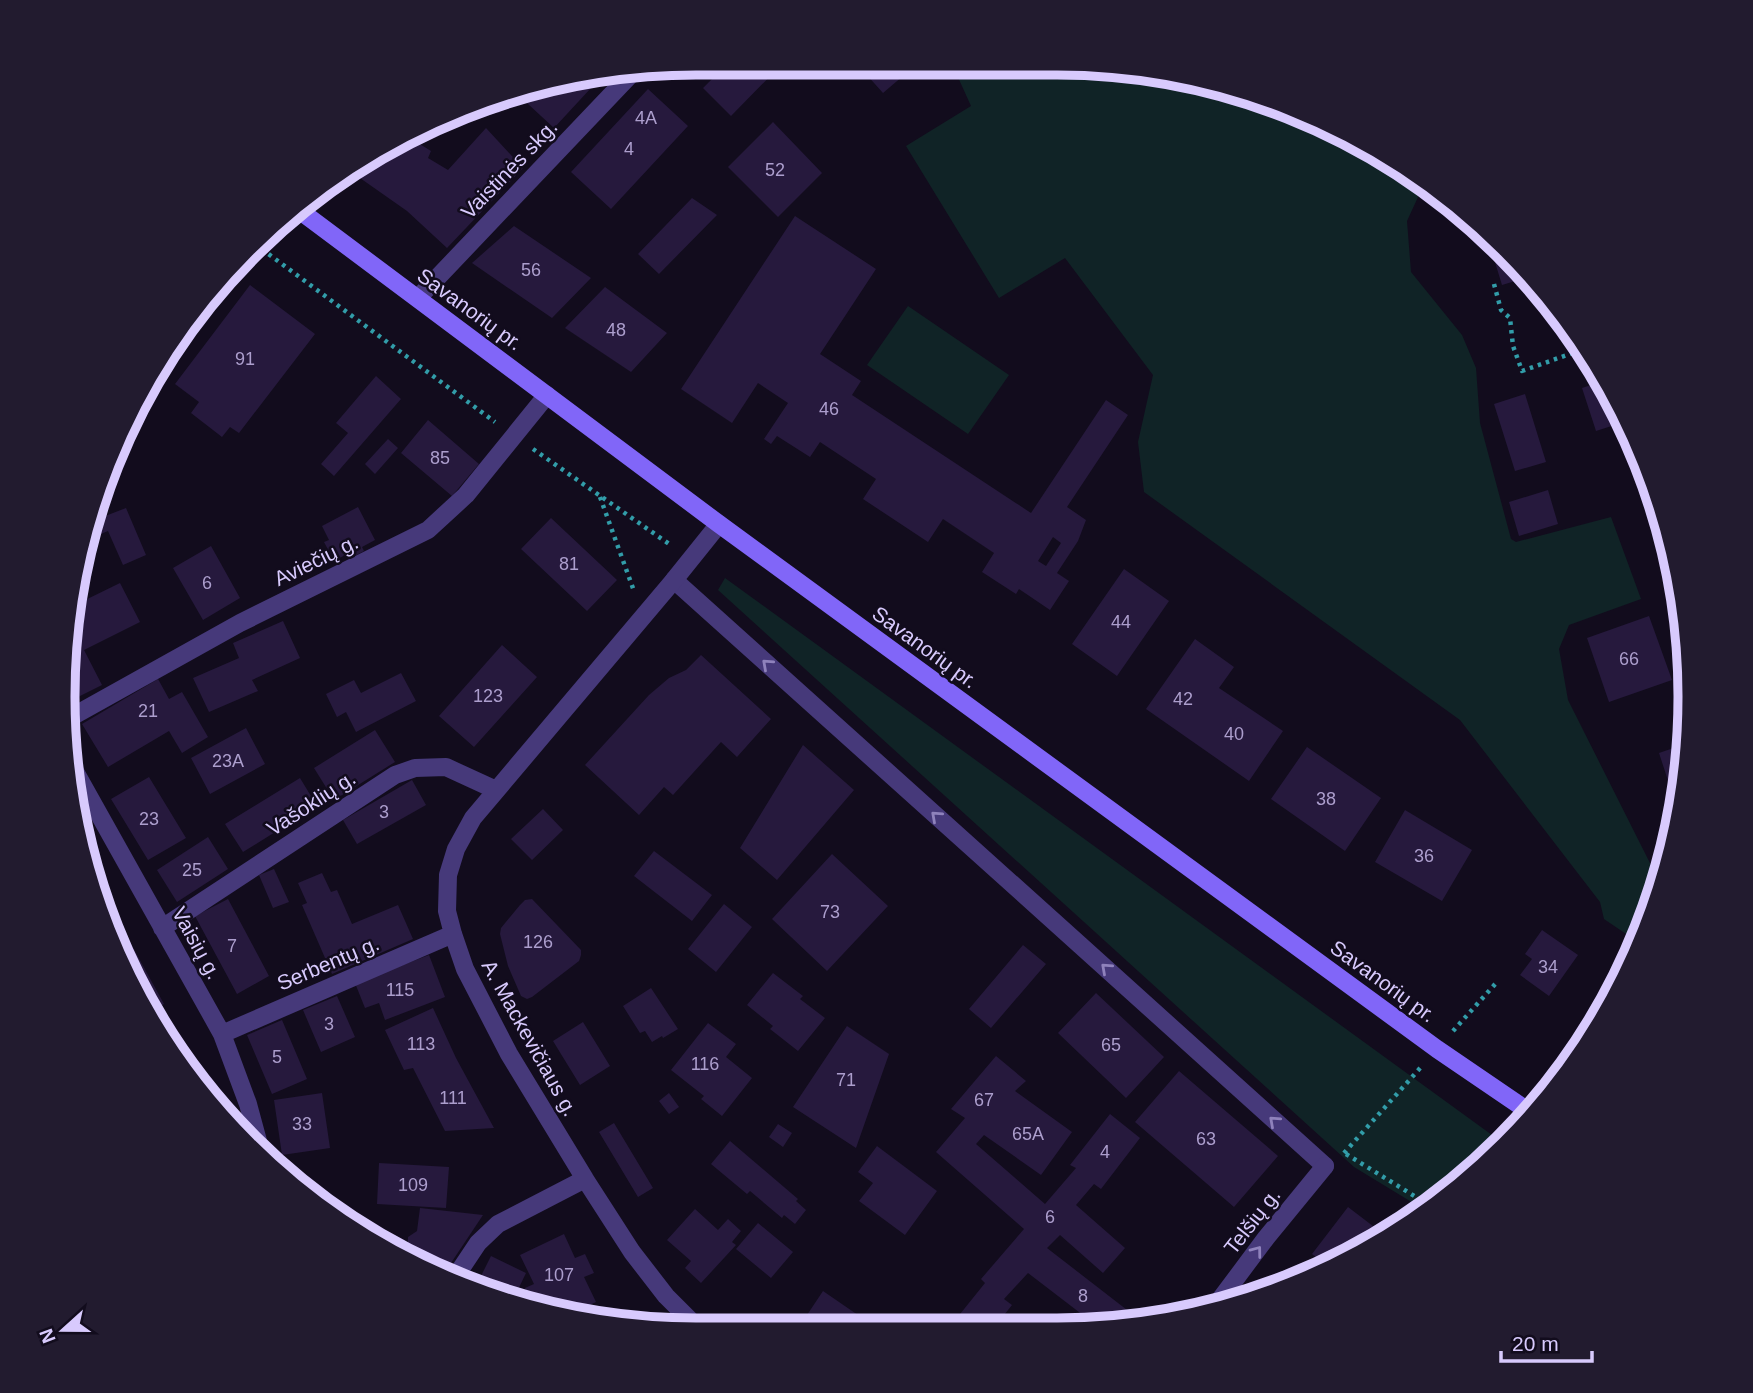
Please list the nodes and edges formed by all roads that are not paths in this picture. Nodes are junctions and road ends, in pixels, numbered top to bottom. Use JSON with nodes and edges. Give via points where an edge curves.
{"nodes":[{"id":1,"x":625,"y":80,"type":"edge"},
{"id":2,"x":305,"y":214,"type":"edge"},
{"id":3,"x":418,"y":299,"type":"junction"},
{"id":4,"x":547,"y":395,"type":"junction"},
{"id":5,"x":719,"y":524,"type":"junction"},
{"id":6,"x":674,"y":580,"type":"junction"},
{"id":7,"x":76,"y":714,"type":"edge"},
{"id":8,"x":82,"y":784,"type":"edge"},
{"id":9,"x":496,"y":790,"type":"junction"},
{"id":10,"x":162,"y":928,"type":"junction"},
{"id":11,"x":453,"y":934,"type":"junction"},
{"id":12,"x":222,"y":1034,"type":"junction"},
{"id":13,"x":1523,"y":1107,"type":"edge"},
{"id":14,"x":257,"y":1135,"type":"edge"},
{"id":15,"x":585,"y":1179,"type":"junction"},
{"id":16,"x":460,"y":1270,"type":"edge"},
{"id":17,"x":1223,"y":1295,"type":"edge"},
{"id":18,"x":688,"y":1318,"type":"edge"}],
"edges":[{"from":1,"to":3,"type":"street","name":"Vaistinės skg."},
{"from":2,"to":3,"type":"main road","name":"Savanorių pr."},
{"from":3,"to":4,"type":"main road","name":"Savanorių pr."},
{"from":4,"to":5,"type":"main road","name":"Savanorių pr."},
{"from":4,"to":7,"type":"street","name":"Aviečių g.","via":[[466,495],[428,530],[240,623]]},
{"from":5,"to":6,"type":"street","name":"A. Mackevičiaus g."},
{"from":5,"to":13,"type":"main road","name":"Savanorių pr."},
{"from":6,"to":9,"type":"street","name":"A. Mackevičiaus g."},
{"from":17,"to":6,"type":"street","name":"Telšių g.","one_way":true,"via":[[1325,1166]]},
{"from":8,"to":10,"type":"street","name":"Vaisių g."},
{"from":9,"to":10,"type":"street","name":"Vašoklių g.","via":[[446,766],[395,775]]},
{"from":9,"to":11,"type":"street","name":"A. Mackevičiaus g.","via":[[473,818],[448,875],[447,911]]},
{"from":10,"to":12,"type":"street","name":"Vaisių g."},
{"from":11,"to":12,"type":"street","name":"Serbentų g."},
{"from":11,"to":15,"type":"street","name":"A. Mackevičiaus g.","via":[[465,969],[509,1054]]},
{"from":12,"to":14,"type":"street","name":"Vaisių g."},
{"from":15,"to":16,"type":"street","via":[[498,1224]]},
{"from":15,"to":18,"type":"street","name":"A. Mackevičiaus g.","via":[[632,1252]]}]}
